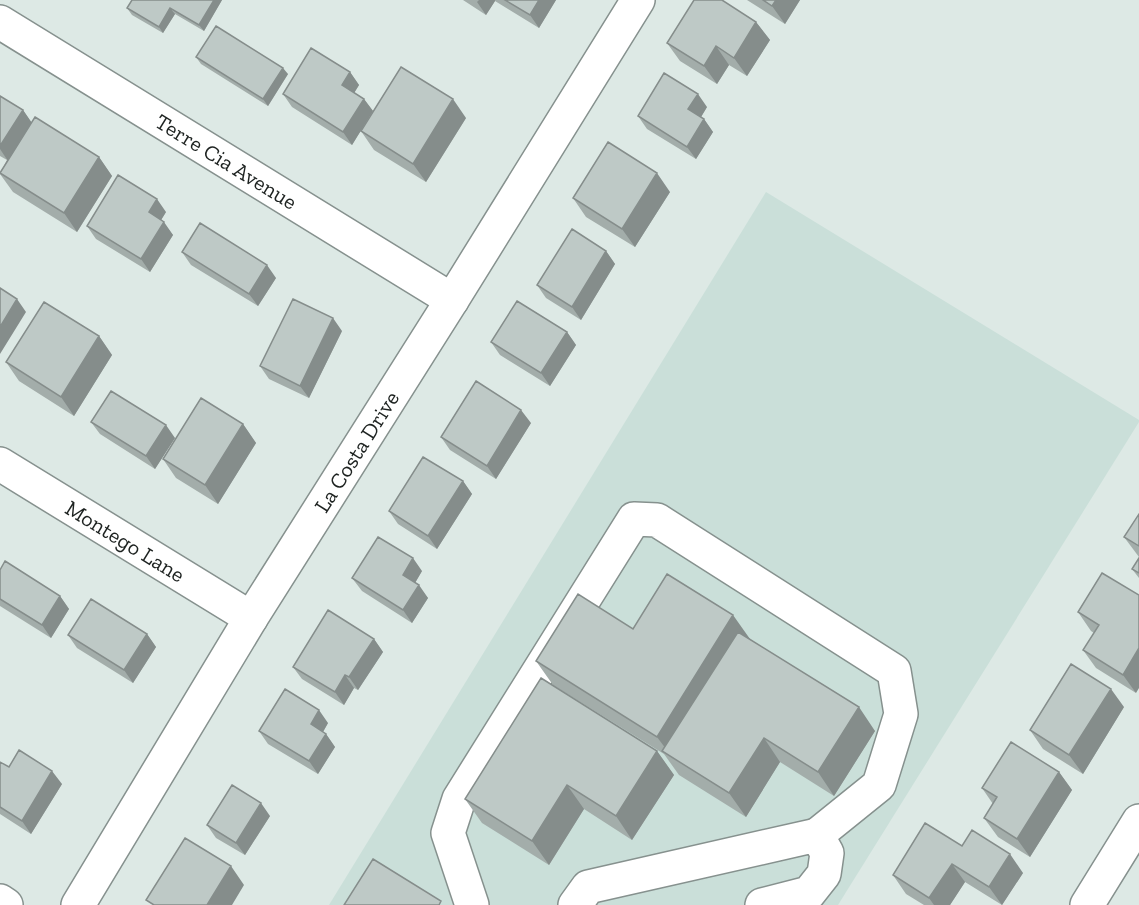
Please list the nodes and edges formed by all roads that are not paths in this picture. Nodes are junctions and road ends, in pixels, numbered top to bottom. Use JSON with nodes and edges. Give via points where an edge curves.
{"nodes":[{"id":1,"x":638,"y":0,"type":"edge"},
{"id":2,"x":0,"y":22,"type":"edge"},
{"id":3,"x":452,"y":300,"type":"junction"},
{"id":4,"x":0,"y":464,"type":"edge"},
{"id":5,"x":251,"y":618,"type":"junction"},
{"id":6,"x":1139,"y":821,"type":"edge"},
{"id":7,"x":817,"y":834,"type":"junction"},
{"id":8,"x":0,"y":901,"type":"edge"},
{"id":9,"x":777,"y":903,"type":"edge"},
{"id":10,"x":6,"y":905,"type":"edge"},
{"id":11,"x":78,"y":905,"type":"edge"},
{"id":12,"x":472,"y":905,"type":"edge"},
{"id":13,"x":575,"y":905,"type":"edge"},
{"id":14,"x":1087,"y":905,"type":"edge"}],
"edges":[{"from":1,"to":3,"type":"street","name":"La Costa Drive"},
{"from":2,"to":3,"type":"street","name":"Terre Cia Avenue"},
{"from":3,"to":5,"type":"street","name":"La Costa Drive"},
{"from":4,"to":5,"type":"street","name":"Montego Lane"},
{"from":5,"to":11,"type":"street","name":"La Costa Drive"},
{"from":6,"to":14,"type":"street"},
{"from":7,"to":9,"type":"street","via":[[827,853],[824,874],[809,893]]},
{"from":7,"to":12,"type":"street","via":[[879,785],[901,714],[894,671],[657,520],[634,519],[459,799],[448,833]]},
{"from":7,"to":13,"type":"street","via":[[588,887]]},
{"from":8,"to":10,"type":"street"}]}
